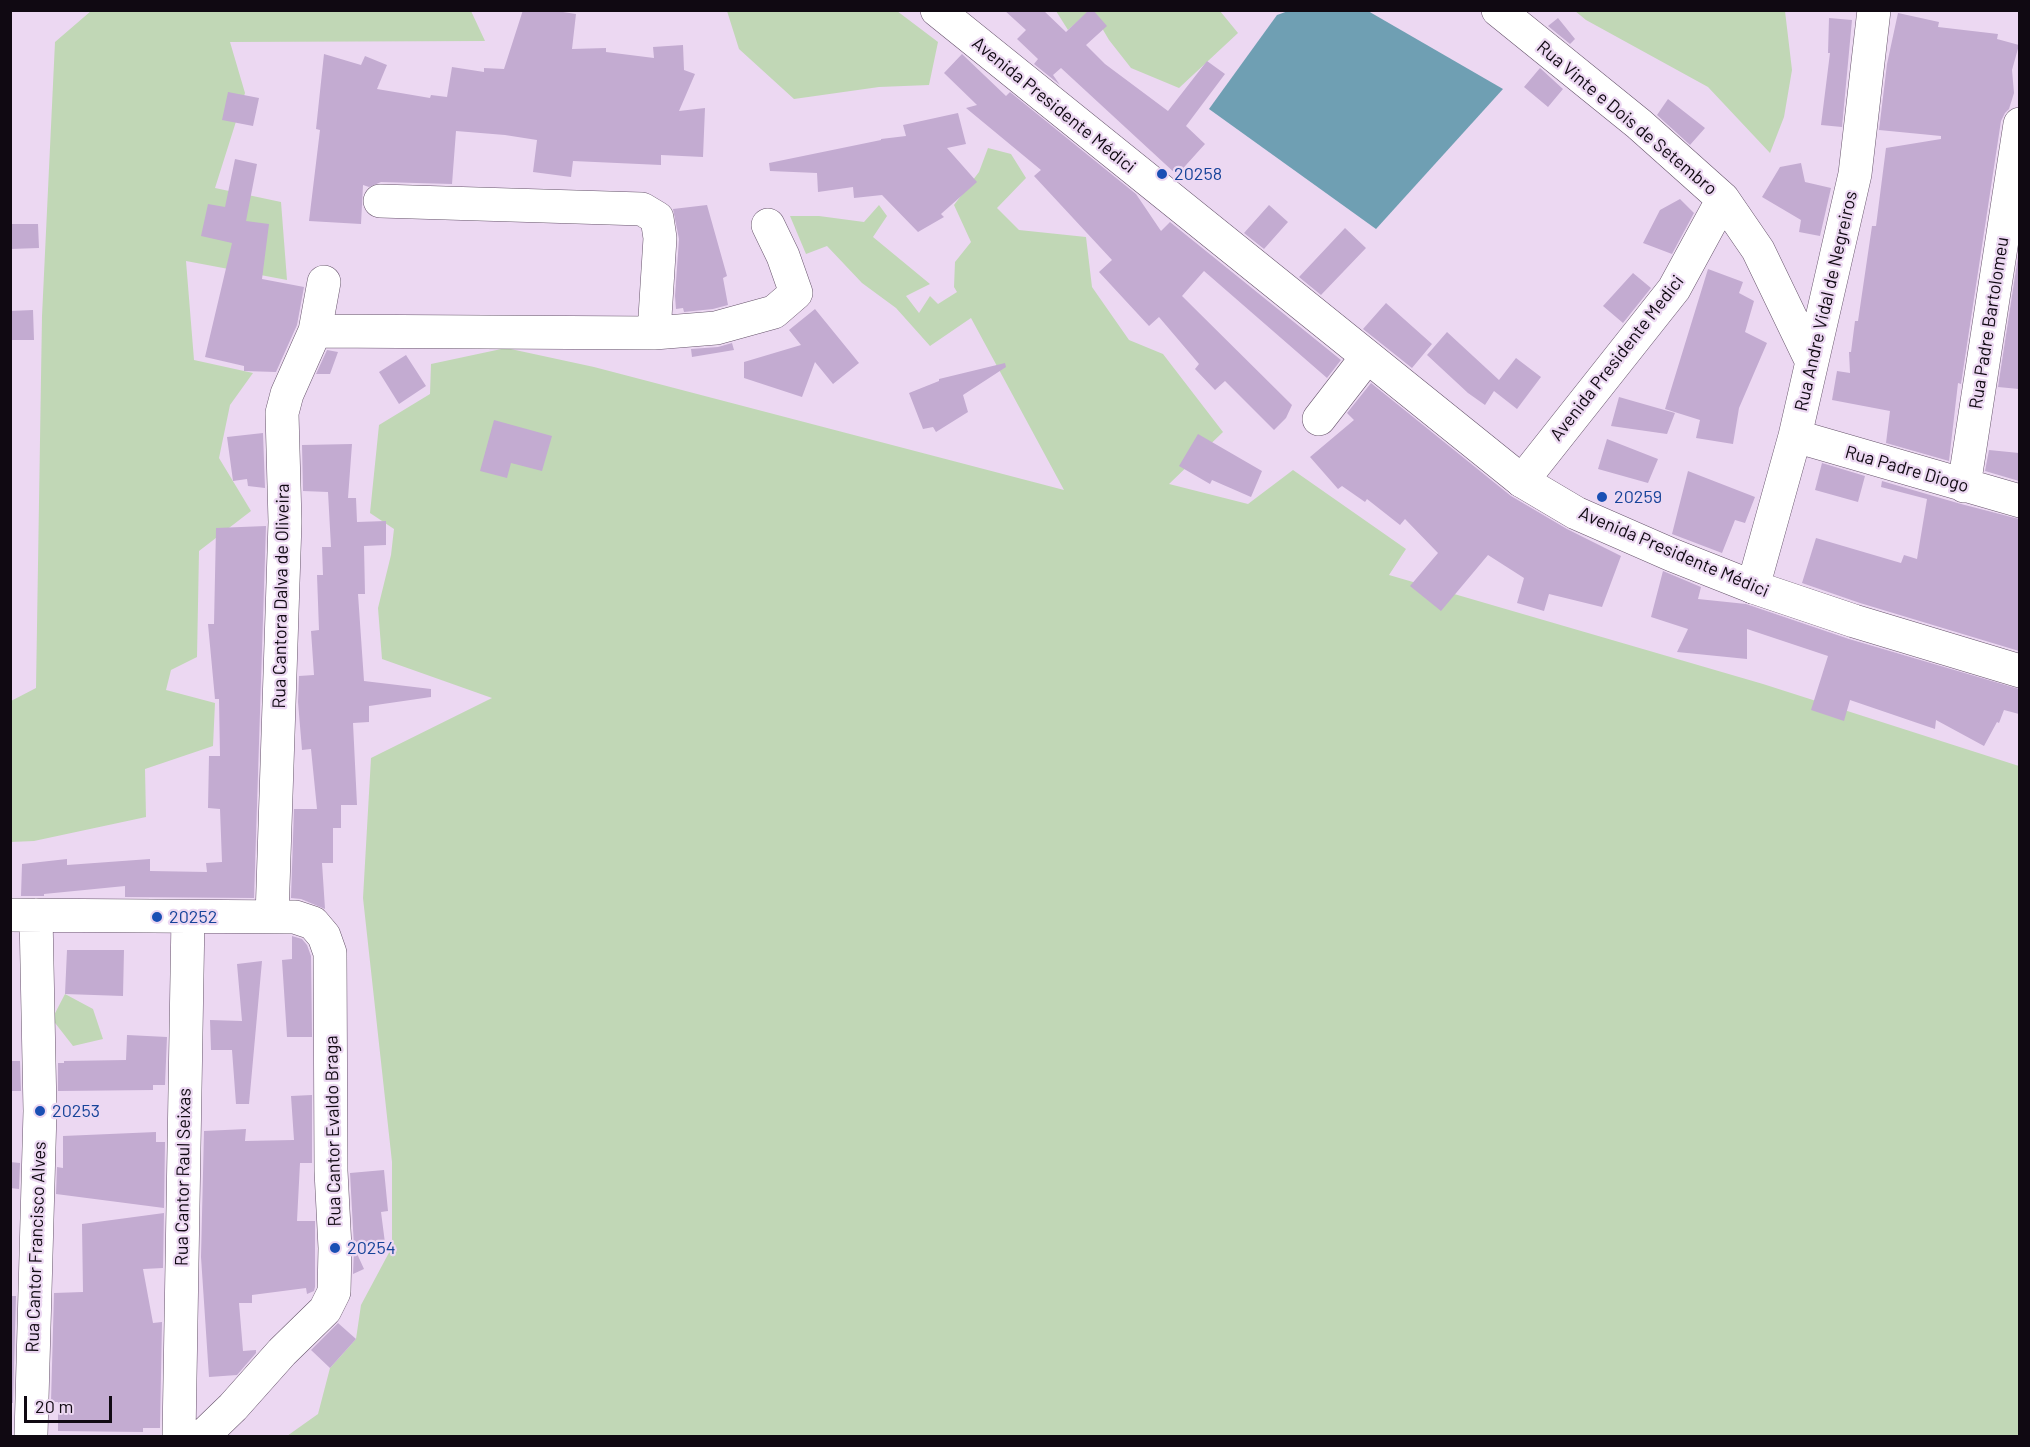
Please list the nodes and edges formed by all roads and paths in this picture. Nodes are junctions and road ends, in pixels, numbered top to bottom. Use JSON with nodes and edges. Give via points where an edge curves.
{"nodes":[{"id":1,"x":937,"y":10,"type":"edge"},
{"id":2,"x":1498,"y":10,"type":"edge"},
{"id":3,"x":1875,"y":10,"type":"edge"},
{"id":4,"x":2019,"y":124,"type":"edge"},
{"id":5,"x":1723,"y":199,"type":"junction"},
{"id":6,"x":380,"y":201,"type":"dead end"},
{"id":7,"x":768,"y":225,"type":"dead end"},
{"id":8,"x":324,"y":282,"type":"dead end"},
{"id":9,"x":315,"y":332,"type":"junction"},
{"id":10,"x":654,"y":333,"type":"junction"},
{"id":11,"x":1367,"y":357,"type":"junction"},
{"id":12,"x":1812,"y":362,"type":"junction"},
{"id":13,"x":1319,"y":419,"type":"dead end"},
{"id":14,"x":1795,"y":436,"type":"junction"},
{"id":15,"x":1522,"y":481,"type":"junction"},
{"id":16,"x":1964,"y":486,"type":"junction"},
{"id":17,"x":2019,"y":501,"type":"edge"},
{"id":18,"x":1753,"y":587,"type":"junction"},
{"id":19,"x":2019,"y":672,"type":"edge"},
{"id":20,"x":23,"y":915,"type":"edge"},
{"id":21,"x":188,"y":916,"type":"junction"},
{"id":22,"x":272,"y":917,"type":"junction"},
{"id":23,"x":30,"y":1436,"type":"edge"},
{"id":24,"x":179,"y":1437,"type":"edge"},
{"id":25,"x":203,"y":1437,"type":"edge"}],
"edges":[{"from":1,"to":11,"type":"street","name":"Avenida Presidente Médici"},
{"from":2,"to":5,"type":"street","name":"Rua Vinte e Dois de Setembro","via":[[1639,124]]},
{"from":3,"to":12,"type":"street","name":"Rua Andre Vidal de Negreiros","via":[[1855,174]]},
{"from":4,"to":16,"type":"street","name":"Rua Padre Bartolomeu"},
{"from":5,"to":12,"type":"street","name":"Rua Vinte e Dois de Setembro","via":[[1758,250]]},
{"from":5,"to":15,"type":"street","name":"Avenida Presidente Medici","via":[[1674,289]]},
{"from":6,"to":10,"type":"street","via":[[642,209],[657,218],[660,238]]},
{"from":7,"to":10,"type":"street","via":[[796,294],[774,312],[716,328]]},
{"from":8,"to":9,"type":"street","name":"Rua Cantora Dalva de Oliveira"},
{"from":9,"to":10,"type":"street"},
{"from":9,"to":22,"type":"street","name":"Rua Cantora Dalva de Oliveira","via":[[282,413],[285,522]]},
{"from":11,"to":13,"type":"street"},
{"from":11,"to":15,"type":"street","name":"Avenida Presidente Médici"},
{"from":12,"to":14,"type":"street","name":"Rua Andre Vidal de Negreiros"},
{"from":14,"to":16,"type":"street","name":"Rua Padre Diogo"},
{"from":14,"to":18,"type":"street","name":"Rua Andre Vidal de Negreiros"},
{"from":15,"to":18,"type":"street","name":"Avenida Presidente Médici","via":[[1576,513]]},
{"from":16,"to":17,"type":"street","name":"Rua Padre Diogo"},
{"from":18,"to":19,"type":"street","name":"Avenida Presidente Médici"},
{"from":20,"to":21,"type":"street"},
{"from":20,"to":23,"type":"street","name":"Rua Cantor Francisco Alves","via":[[40,1111]]},
{"from":21,"to":22,"type":"street"},
{"from":21,"to":24,"type":"street","name":"Rua Cantor Raul Seixas"},
{"from":22,"to":25,"type":"street","name":"Rua Cantor Evaldo Braga","via":[[313,922],[330,953],[334,1292],[325,1310]]}]}
